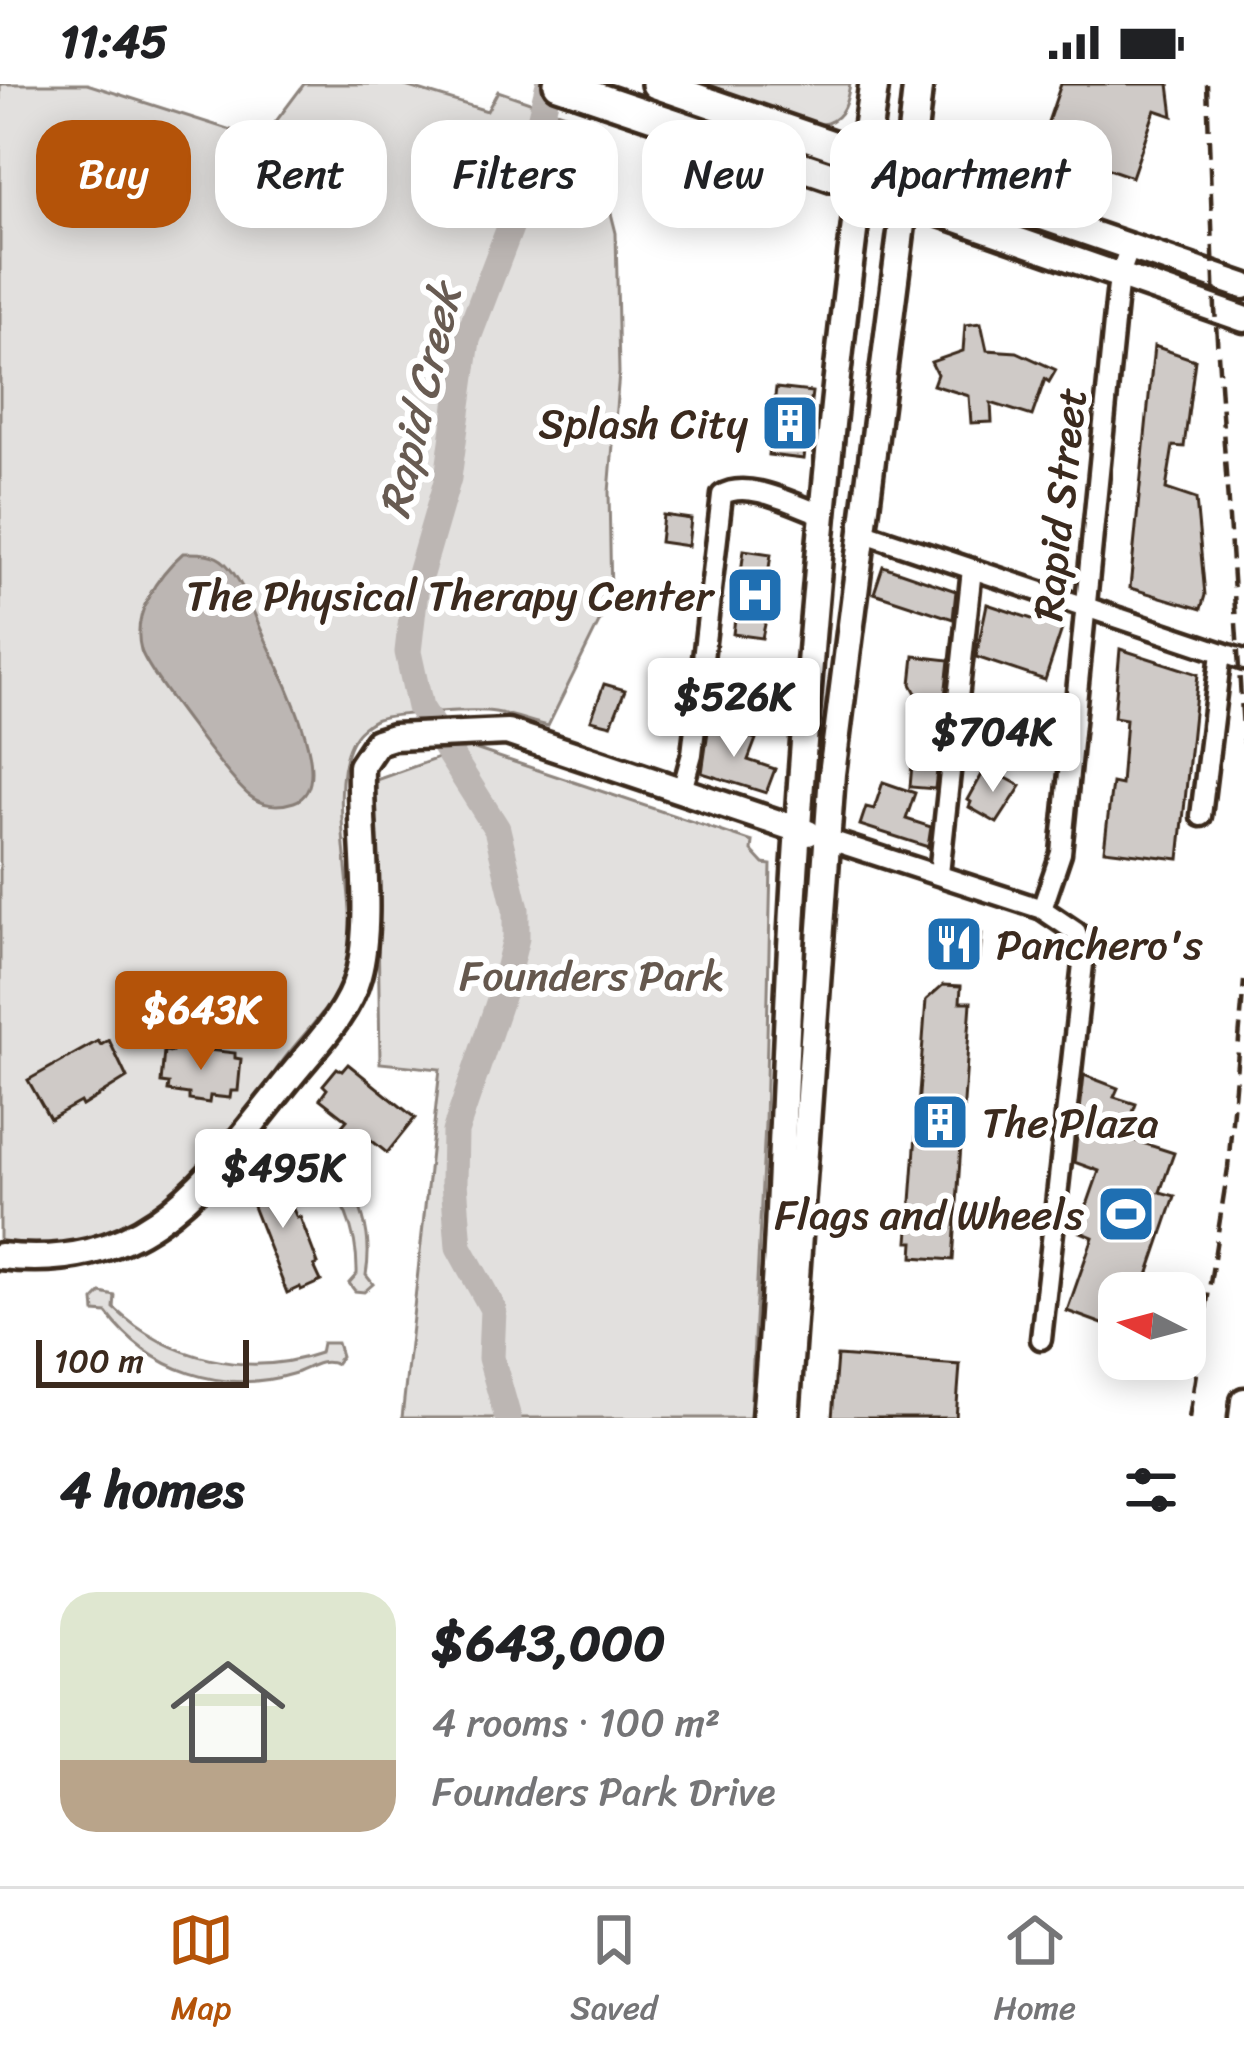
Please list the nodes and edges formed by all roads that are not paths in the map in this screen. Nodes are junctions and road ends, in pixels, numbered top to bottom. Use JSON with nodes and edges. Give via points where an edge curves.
{"nodes":[{"id":1,"x":558,"y":84,"type":"edge"},
{"id":2,"x":656,"y":84,"type":"edge"},
{"id":3,"x":874,"y":84,"type":"edge"},
{"id":4,"x":918,"y":84,"type":"edge"},
{"id":5,"x":869,"y":120,"type":"edge"},
{"id":6,"x":914,"y":120,"type":"edge"},
{"id":7,"x":830,"y":143,"type":"edge"},
{"id":8,"x":830,"y":175,"type":"edge"},
{"id":9,"x":854,"y":228,"type":"edge"},
{"id":10,"x":901,"y":228,"type":"edge"},
{"id":11,"x":980,"y":228,"type":"edge"},
{"id":12,"x":1075,"y":228,"type":"edge"},
{"id":13,"x":1130,"y":247,"type":"junction"},
{"id":14,"x":1119,"y":277,"type":"junction"},
{"id":15,"x":1244,"y":286,"type":"edge"},
{"id":16,"x":1244,"y":319,"type":"edge"},
{"id":17,"x":821,"y":514,"type":"junction"},
{"id":18,"x":862,"y":532,"type":"junction"},
{"id":19,"x":972,"y":569,"type":"junction"},
{"id":20,"x":1085,"y":607,"type":"junction"},
{"id":21,"x":1221,"y":652,"type":"junction"},
{"id":22,"x":1244,"y":660,"type":"edge"},
{"id":23,"x":682,"y":790,"type":"junction"},
{"id":24,"x":1201,"y":817,"type":"dead end"},
{"id":25,"x":797,"y":829,"type":"junction"},
{"id":26,"x":827,"y":839,"type":"junction"},
{"id":27,"x":939,"y":874,"type":"junction"},
{"id":28,"x":1042,"y":909,"type":"junction"},
{"id":29,"x":0,"y":1256,"type":"edge"},
{"id":30,"x":1041,"y":1339,"type":"dead end"},
{"id":31,"x":1244,"y":1401,"type":"edge"},
{"id":32,"x":764,"y":1418,"type":"edge"},
{"id":33,"x":786,"y":1418,"type":"edge"},
{"id":34,"x":1242,"y":1418,"type":"edge"}],
"edges":[{"from":1,"to":8,"type":"highway"},
{"from":2,"to":7,"type":"highway"},
{"from":3,"to":5,"type":"highway"},
{"from":4,"to":6,"type":"highway"},
{"from":9,"to":17,"type":"main road"},
{"from":10,"to":18,"type":"main road"},
{"from":11,"to":14,"type":"main road"},
{"from":12,"to":13,"type":"main road"},
{"from":13,"to":14,"type":"street","name":"Rapid Street"},
{"from":13,"to":15,"type":"main road"},
{"from":14,"to":16,"type":"main road"},
{"from":14,"to":20,"type":"street","name":"Rapid Street"},
{"from":17,"to":23,"type":"street","via":[[746,490],[722,495]]},
{"from":17,"to":25,"type":"main road"},
{"from":18,"to":19,"type":"street"},
{"from":18,"to":26,"type":"main road"},
{"from":19,"to":20,"type":"street"},
{"from":19,"to":27,"type":"street"},
{"from":20,"to":21,"type":"street"},
{"from":20,"to":28,"type":"street","name":"Rapid Street","via":[[1061,853]]},
{"from":21,"to":22,"type":"street"},
{"from":21,"to":24,"type":"street"},
{"from":23,"to":25,"type":"main road"},
{"from":23,"to":29,"type":"main road","via":[[507,732],[377,742],[361,766],[363,943],[341,1013],[172,1213],[87,1252]]},
{"from":25,"to":26,"type":"main road"},
{"from":25,"to":32,"type":"main road"},
{"from":26,"to":27,"type":"street"},
{"from":26,"to":33,"type":"main road"},
{"from":27,"to":28,"type":"street"},
{"from":28,"to":30,"type":"street","via":[[1076,932],[1083,964]]},
{"from":31,"to":34,"type":"main road"}]}
